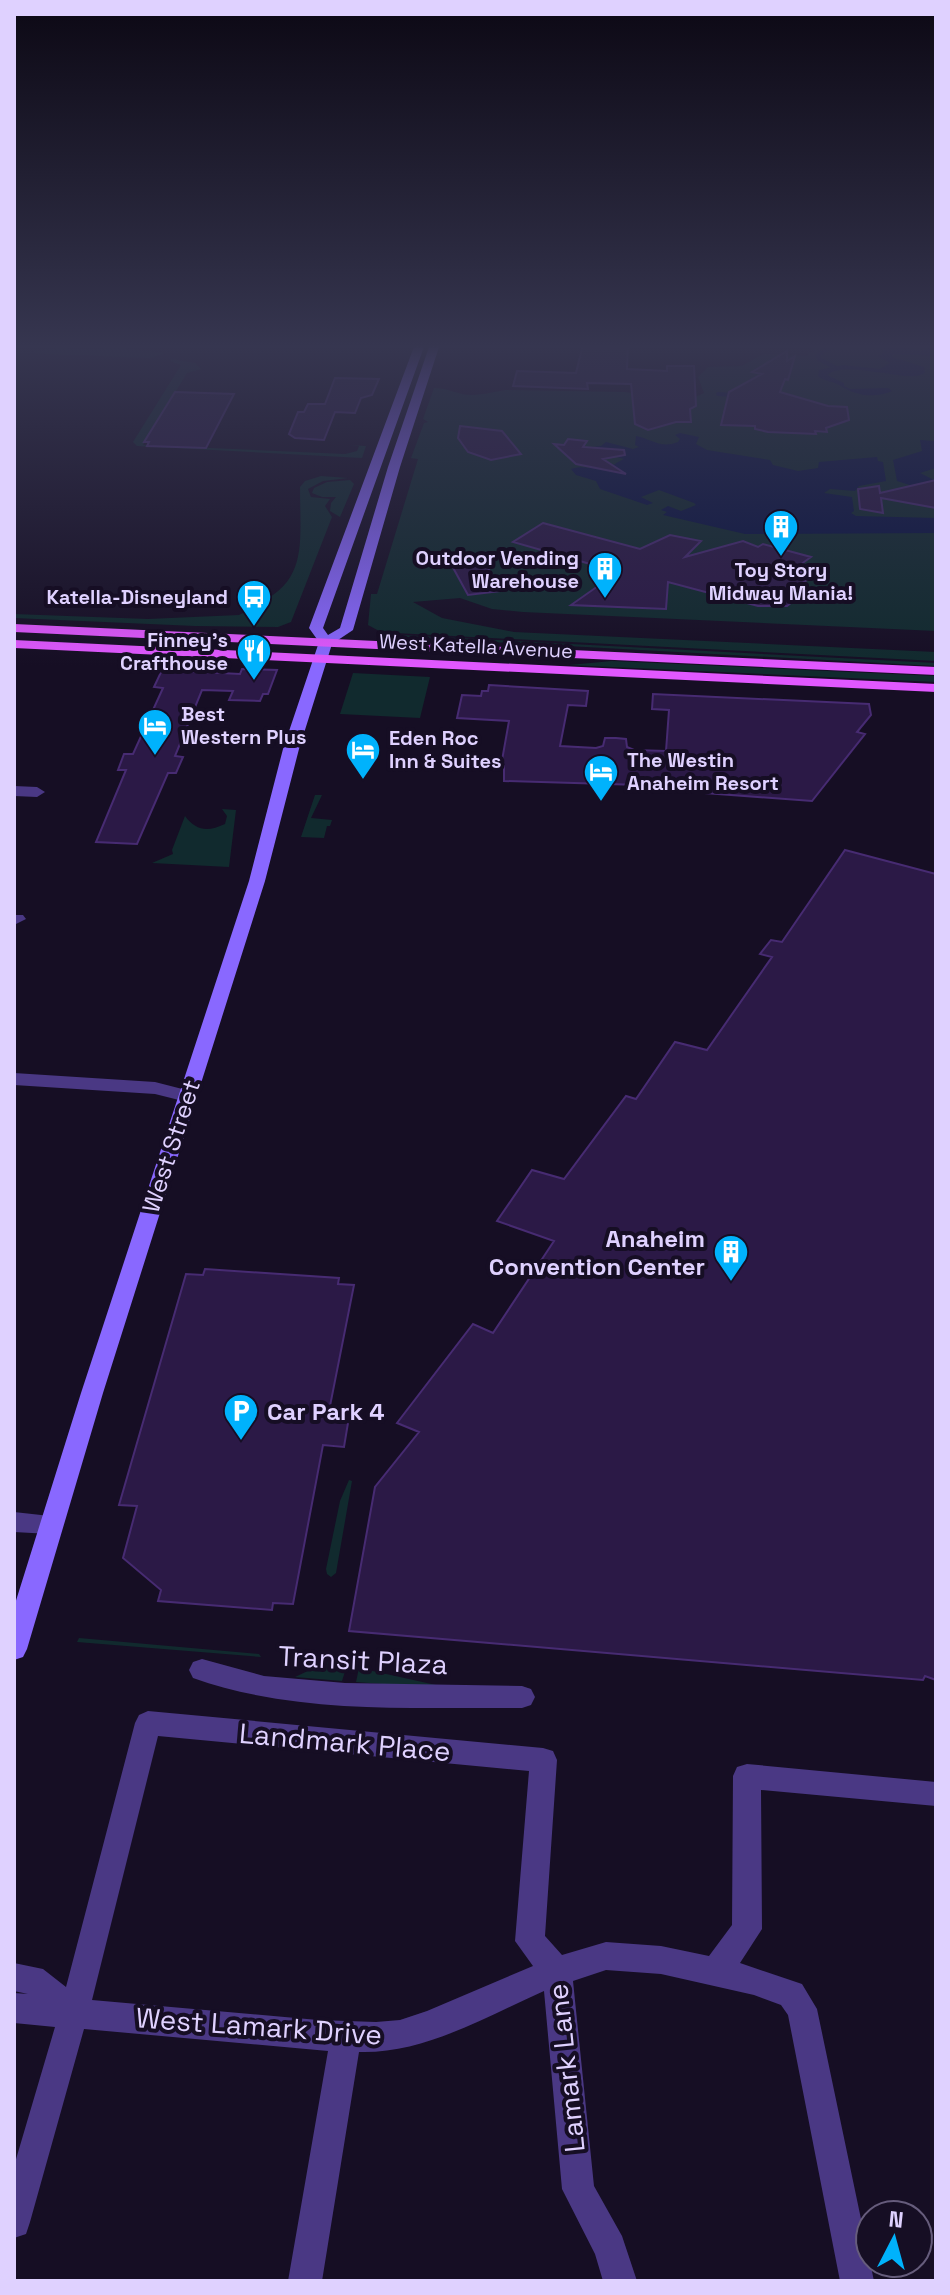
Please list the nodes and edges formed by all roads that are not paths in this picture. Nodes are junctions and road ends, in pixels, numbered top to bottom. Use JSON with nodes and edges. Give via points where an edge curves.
{"nodes":[{"id":1,"x":380,"y":451,"type":"edge"},
{"id":2,"x":399,"y":451,"type":"edge"},
{"id":3,"x":374,"y":467,"type":"junction"},
{"id":4,"x":394,"y":467,"type":"junction"},
{"id":5,"x":14,"y":628,"type":"edge"},
{"id":6,"x":326,"y":642,"type":"junction"},
{"id":7,"x":14,"y":644,"type":"edge"},
{"id":8,"x":321,"y":658,"type":"junction"},
{"id":9,"x":936,"y":671,"type":"edge"},
{"id":10,"x":936,"y":688,"type":"edge"},
{"id":11,"x":14,"y":791,"type":"edge"},
{"id":12,"x":37,"y":792,"type":"dead end"},
{"id":13,"x":14,"y":1079,"type":"edge"},
{"id":14,"x":14,"y":1092,"type":"edge"},
{"id":15,"x":187,"y":1096,"type":"junction"},
{"id":16,"x":14,"y":1522,"type":"edge"},
{"id":17,"x":50,"y":1524,"type":"junction"},
{"id":18,"x":14,"y":1649,"type":"edge"},
{"id":19,"x":202,"y":1670,"type":"dead end"},
{"id":20,"x":522,"y":1697,"type":"dead end"},
{"id":21,"x":543,"y":1760,"type":"joint"},
{"id":22,"x":936,"y":1794,"type":"edge"},
{"id":23,"x":557,"y":1971,"type":"junction"},
{"id":24,"x":716,"y":1971,"type":"junction"},
{"id":25,"x":14,"y":1977,"type":"edge"},
{"id":26,"x":14,"y":2008,"type":"edge"},
{"id":27,"x":74,"y":2012,"type":"junction"},
{"id":28,"x":346,"y":2037,"type":"junction"},
{"id":29,"x":14,"y":2222,"type":"edge"},
{"id":30,"x":305,"y":2281,"type":"edge"},
{"id":31,"x":620,"y":2281,"type":"edge"},
{"id":32,"x":857,"y":2281,"type":"edge"}],
"edges":[{"from":1,"to":3,"type":"main road"},
{"from":2,"to":4,"type":"main road"},
{"from":3,"to":4,"type":"main road"},
{"from":3,"to":6,"type":"main road","via":[[316,628]]},
{"from":4,"to":6,"type":"main road","via":[[346,630]]},
{"from":5,"to":6,"type":"main road","name":"West Katella Avenue"},
{"from":6,"to":8,"type":"main road","name":"West Street"},
{"from":6,"to":9,"type":"main road","name":"West Katella Avenue"},
{"from":7,"to":8,"type":"main road","name":"West Katella Avenue"},
{"from":8,"to":10,"type":"main road","name":"West Katella Avenue"},
{"from":8,"to":15,"type":"main road","name":"West Street","via":[[257,881]]},
{"from":11,"to":12,"type":"street"},
{"from":13,"to":15,"type":"street","via":[[155,1088]]},
{"from":14,"to":15,"type":"street","via":[[151,1100]]},
{"from":15,"to":17,"type":"main road","name":"West Street"},
{"from":16,"to":17,"type":"street"},
{"from":17,"to":18,"type":"main road","name":"West Street"},
{"from":19,"to":20,"type":"street","name":"Transit Plaza","via":[[264,1687],[345,1694]]},
{"from":21,"to":23,"type":"street","name":"Lamark Lane","via":[[530,1941]]},
{"from":21,"to":27,"type":"street","name":"Landmark Place","via":[[148,1723]]},
{"from":22,"to":24,"type":"street","via":[[747,1776],[747,1929]]},
{"from":23,"to":24,"type":"street","name":"West Lamark Drive","via":[[606,1956]]},
{"from":23,"to":28,"type":"street","name":"West Lamark Drive","via":[[400,2035]]},
{"from":23,"to":31,"type":"street","name":"Lamark Lane","via":[[578,2189],[610,2248]]},
{"from":24,"to":32,"type":"street","via":[[779,1987],[800,2002]]},
{"from":25,"to":27,"type":"street","via":[[32,1979]]},
{"from":26,"to":27,"type":"street","name":"West Lamark Drive"},
{"from":27,"to":28,"type":"street","name":"West Lamark Drive"},
{"from":27,"to":29,"type":"street"},
{"from":28,"to":30,"type":"street"}]}
